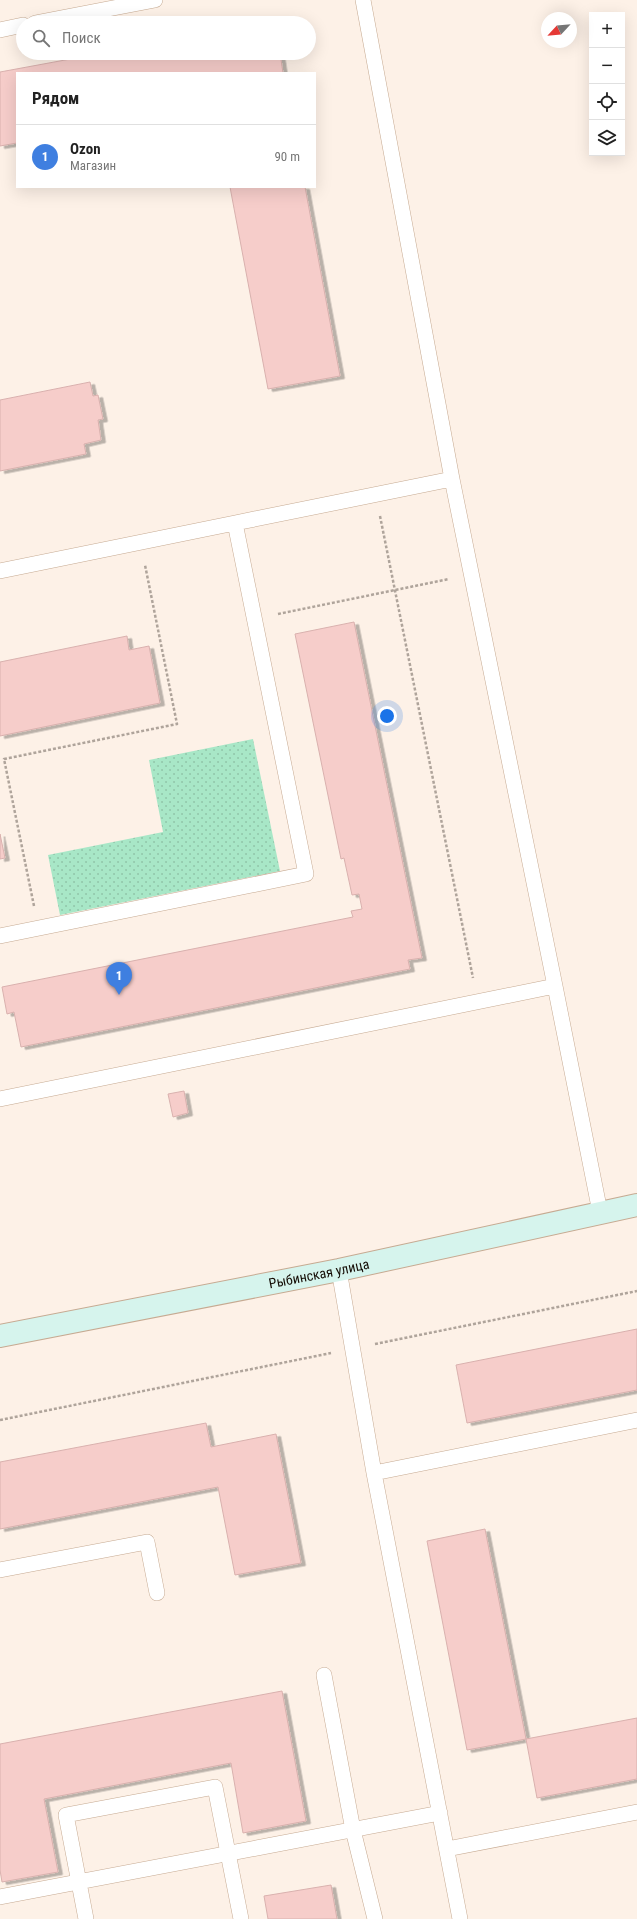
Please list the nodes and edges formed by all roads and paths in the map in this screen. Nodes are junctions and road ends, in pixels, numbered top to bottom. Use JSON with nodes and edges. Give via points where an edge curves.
{"nodes":[{"id":1,"x":155,"y":0,"type":"edge"},
{"id":2,"x":363,"y":0,"type":"edge"},
{"id":3,"x":72,"y":16,"type":"edge"},
{"id":4,"x":16,"y":27,"type":"edge"},
{"id":5,"x":0,"y":30,"type":"edge"},
{"id":6,"x":452,"y":479,"type":"junction"},
{"id":7,"x":375,"y":495,"type":"junction"},
{"id":8,"x":235,"y":523,"type":"junction"},
{"id":9,"x":140,"y":542,"type":"junction"},
{"id":10,"x":0,"y":571,"type":"edge"},
{"id":11,"x":472,"y":575,"type":"junction"},
{"id":12,"x":394,"y":590,"type":"junction"},
{"id":13,"x":254,"y":618,"type":"junction"},
{"id":14,"x":38,"y":928,"type":"junction"},
{"id":15,"x":0,"y":936,"type":"edge"},
{"id":16,"x":555,"y":986,"type":"junction"},
{"id":17,"x":478,"y":1002,"type":"junction"},
{"id":18,"x":0,"y":1099,"type":"edge"},
{"id":19,"x":637,"y":1205,"type":"edge"},
{"id":20,"x":600,"y":1212,"type":"junction"},
{"id":21,"x":339,"y":1270,"type":"junction"},
{"id":22,"x":637,"y":1291,"type":"edge"},
{"id":23,"x":0,"y":1336,"type":"edge"},
{"id":24,"x":352,"y":1349,"type":"junction"},
{"id":25,"x":0,"y":1420,"type":"edge"},
{"id":26,"x":637,"y":1420,"type":"edge"},
{"id":27,"x":374,"y":1473,"type":"junction"},
{"id":28,"x":0,"y":1570,"type":"edge"},
{"id":29,"x":157,"y":1593,"type":"dead end"},
{"id":30,"x":324,"y":1675,"type":"dead end"},
{"id":31,"x":637,"y":1812,"type":"edge"},
{"id":32,"x":440,"y":1813,"type":"junction"},
{"id":33,"x":353,"y":1830,"type":"junction"},
{"id":34,"x":447,"y":1849,"type":"junction"},
{"id":35,"x":228,"y":1854,"type":"junction"},
{"id":36,"x":79,"y":1882,"type":"junction"},
{"id":37,"x":0,"y":1897,"type":"edge"},
{"id":38,"x":86,"y":1919,"type":"edge"},
{"id":39,"x":241,"y":1919,"type":"edge"},
{"id":40,"x":375,"y":1919,"type":"edge"},
{"id":41,"x":460,"y":1919,"type":"edge"}],
"edges":[{"from":1,"to":3,"type":"lane"},
{"from":2,"to":6,"type":"lane"},
{"from":4,"to":5,"type":"lane"},
{"from":6,"to":7,"type":"lane"},
{"from":6,"to":11,"type":"lane"},
{"from":7,"to":8,"type":"lane"},
{"from":7,"to":12,"type":"path"},
{"from":8,"to":9,"type":"lane"},
{"from":8,"to":13,"type":"lane"},
{"from":9,"to":10,"type":"lane"},
{"from":9,"to":14,"type":"path","via":[[177,724],[4,759]]},
{"from":11,"to":12,"type":"path"},
{"from":11,"to":16,"type":"lane"},
{"from":12,"to":13,"type":"path"},
{"from":12,"to":17,"type":"path"},
{"from":13,"to":14,"type":"lane","via":[[306,874]]},
{"from":14,"to":15,"type":"lane"},
{"from":16,"to":17,"type":"lane"},
{"from":16,"to":20,"type":"lane"},
{"from":17,"to":18,"type":"lane"},
{"from":19,"to":20,"type":"main road","name":"Рыбинская улица"},
{"from":20,"to":21,"type":"main road","name":"Рыбинская улица"},
{"from":21,"to":23,"type":"main road","name":"Рыбинская улица"},
{"from":21,"to":24,"type":"lane"},
{"from":22,"to":24,"type":"path"},
{"from":24,"to":25,"type":"path"},
{"from":24,"to":27,"type":"lane"},
{"from":26,"to":27,"type":"lane"},
{"from":27,"to":32,"type":"lane"},
{"from":28,"to":29,"type":"lane","via":[[147,1542]]},
{"from":30,"to":33,"type":"lane"},
{"from":31,"to":34,"type":"lane"},
{"from":32,"to":33,"type":"lane"},
{"from":32,"to":34,"type":"lane"},
{"from":33,"to":35,"type":"lane"},
{"from":33,"to":40,"type":"lane"},
{"from":34,"to":41,"type":"lane"},
{"from":35,"to":36,"type":"lane"},
{"from":35,"to":36,"type":"lane","via":[[216,1787],[66,1815]]},
{"from":35,"to":39,"type":"lane"},
{"from":36,"to":37,"type":"lane"},
{"from":36,"to":38,"type":"lane"}]}
